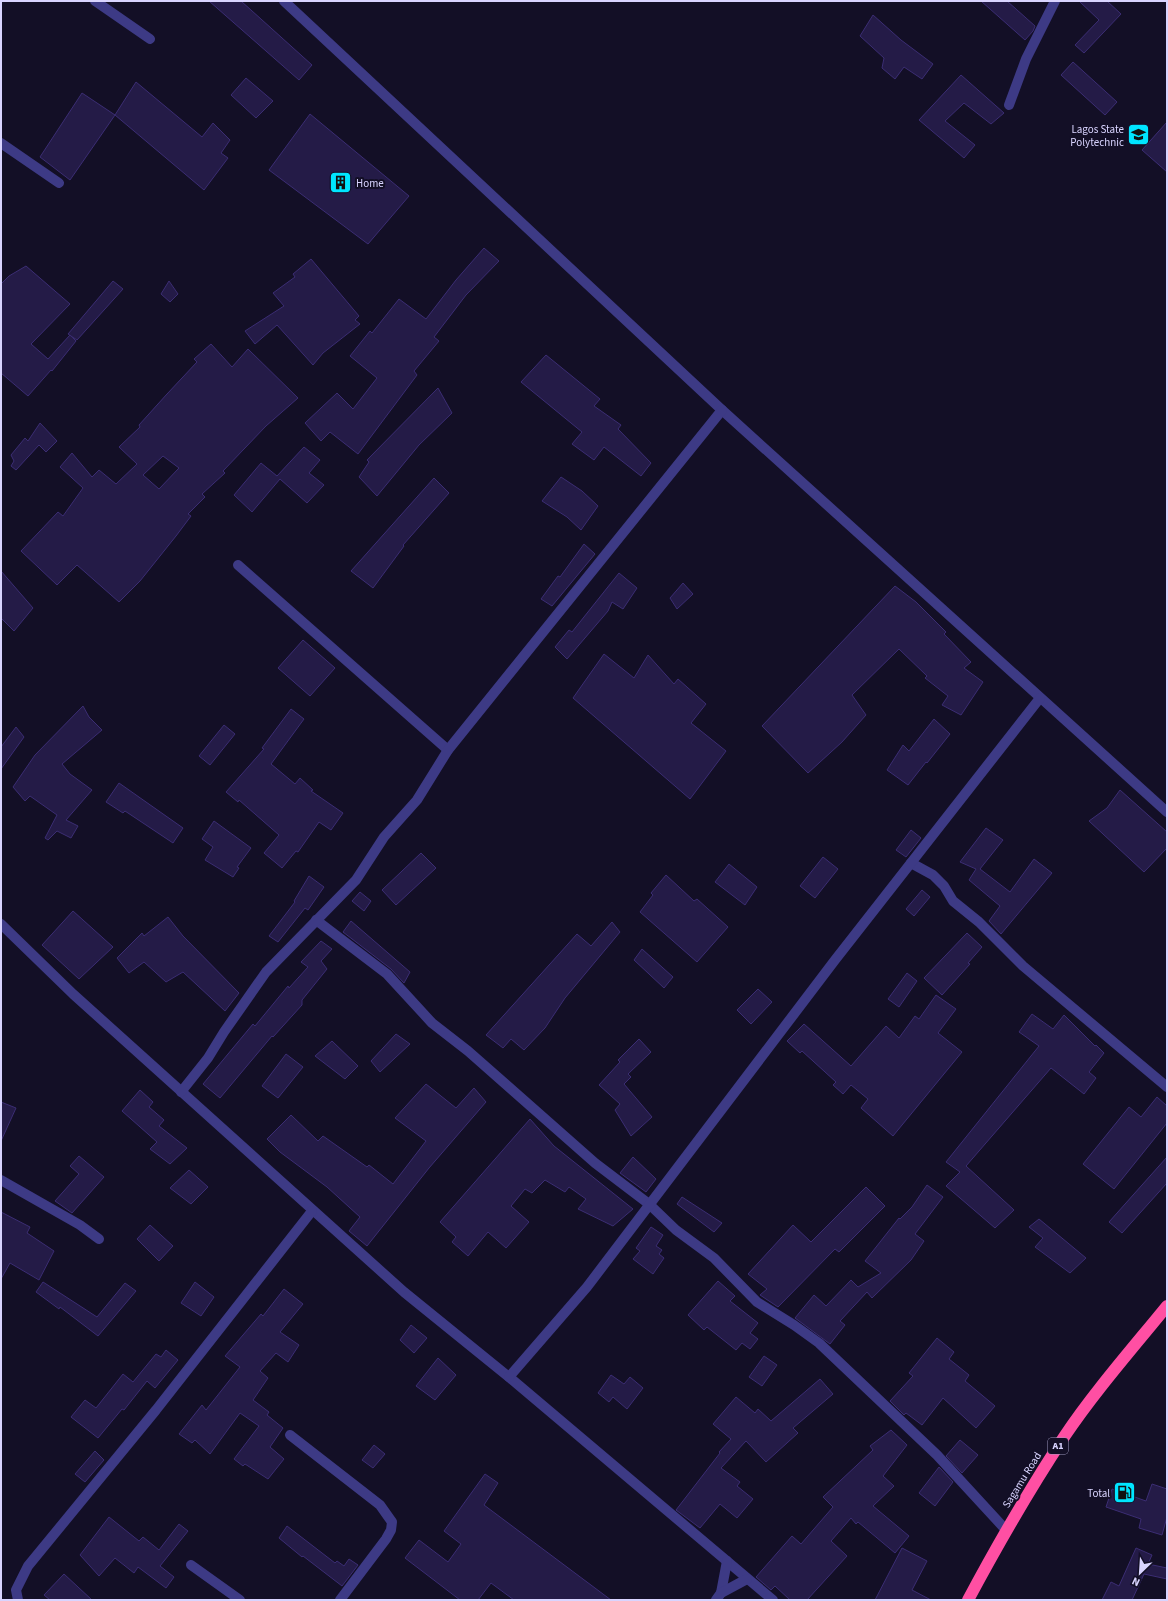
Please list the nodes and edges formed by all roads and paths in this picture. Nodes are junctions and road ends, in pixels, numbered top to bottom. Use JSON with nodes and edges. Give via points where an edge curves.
{"nodes":[{"id":1,"x":94,"y":1,"type":"edge"},
{"id":2,"x":284,"y":1,"type":"edge"},
{"id":3,"x":1055,"y":1,"type":"edge"},
{"id":4,"x":150,"y":39,"type":"dead end"},
{"id":5,"x":1009,"y":106,"type":"dead end"},
{"id":6,"x":1,"y":143,"type":"edge"},
{"id":7,"x":59,"y":183,"type":"dead end"},
{"id":8,"x":722,"y":410,"type":"junction"},
{"id":9,"x":238,"y":565,"type":"dead end"},
{"id":10,"x":1040,"y":698,"type":"junction"},
{"id":11,"x":448,"y":750,"type":"junction"},
{"id":12,"x":1167,"y":812,"type":"edge"},
{"id":13,"x":911,"y":863,"type":"junction"},
{"id":14,"x":316,"y":920,"type":"junction"},
{"id":15,"x":1,"y":924,"type":"edge"},
{"id":16,"x":1167,"y":1087,"type":"edge"},
{"id":17,"x":181,"y":1092,"type":"junction"},
{"id":18,"x":1,"y":1180,"type":"edge"},
{"id":19,"x":649,"y":1204,"type":"junction"},
{"id":20,"x":312,"y":1211,"type":"junction"},
{"id":21,"x":99,"y":1238,"type":"dead end"},
{"id":22,"x":1167,"y":1306,"type":"edge"},
{"id":23,"x":509,"y":1377,"type":"junction"},
{"id":24,"x":290,"y":1435,"type":"dead end"},
{"id":25,"x":1006,"y":1530,"type":"junction"},
{"id":26,"x":727,"y":1561,"type":"junction"},
{"id":27,"x":191,"y":1565,"type":"dead end"},
{"id":28,"x":747,"y":1579,"type":"junction"},
{"id":29,"x":719,"y":1596,"type":"edge"},
{"id":30,"x":18,"y":1600,"type":"edge"},
{"id":31,"x":240,"y":1600,"type":"edge"},
{"id":32,"x":340,"y":1600,"type":"edge"},
{"id":33,"x":773,"y":1600,"type":"edge"},
{"id":34,"x":968,"y":1600,"type":"edge"}],
"edges":[{"from":1,"to":4,"type":"street"},
{"from":2,"to":8,"type":"street"},
{"from":3,"to":5,"type":"street","via":[[1026,59]]},
{"from":6,"to":7,"type":"street"},
{"from":8,"to":10,"type":"street"},
{"from":8,"to":11,"type":"street"},
{"from":9,"to":11,"type":"street"},
{"from":10,"to":12,"type":"street"},
{"from":10,"to":13,"type":"street"},
{"from":11,"to":14,"type":"street","via":[[417,800],[384,837],[356,880]]},
{"from":13,"to":16,"type":"street","via":[[933,875],[944,886],[953,901],[1023,966]]},
{"from":13,"to":19,"type":"street"},
{"from":14,"to":17,"type":"street","via":[[266,972],[208,1058]]},
{"from":14,"to":19,"type":"street","via":[[387,974],[419,1012],[468,1051],[594,1163]]},
{"from":15,"to":17,"type":"street","via":[[73,994]]},
{"from":17,"to":20,"type":"street"},
{"from":18,"to":21,"type":"street"},
{"from":19,"to":23,"type":"street","via":[[588,1287]]},
{"from":19,"to":25,"type":"street","via":[[676,1230],[714,1258],[757,1302],[819,1343],[937,1456]]},
{"from":20,"to":23,"type":"street","via":[[404,1292]]},
{"from":20,"to":30,"type":"street","via":[[156,1410],[28,1566],[16,1590]]},
{"from":22,"to":25,"type":"highway","name":"Sagamu Road","number":"A1","via":[[1108,1377],[1064,1437]]},
{"from":23,"to":26,"type":"street"},
{"from":24,"to":32,"type":"street","via":[[380,1505],[392,1522],[386,1539]]},
{"from":25,"to":34,"type":"highway","name":"Sagamu Road","number":"A1"},
{"from":26,"to":28,"type":"street"},
{"from":26,"to":29,"type":"street"},
{"from":27,"to":31,"type":"street"},
{"from":28,"to":29,"type":"street"},
{"from":28,"to":33,"type":"street"}]}
